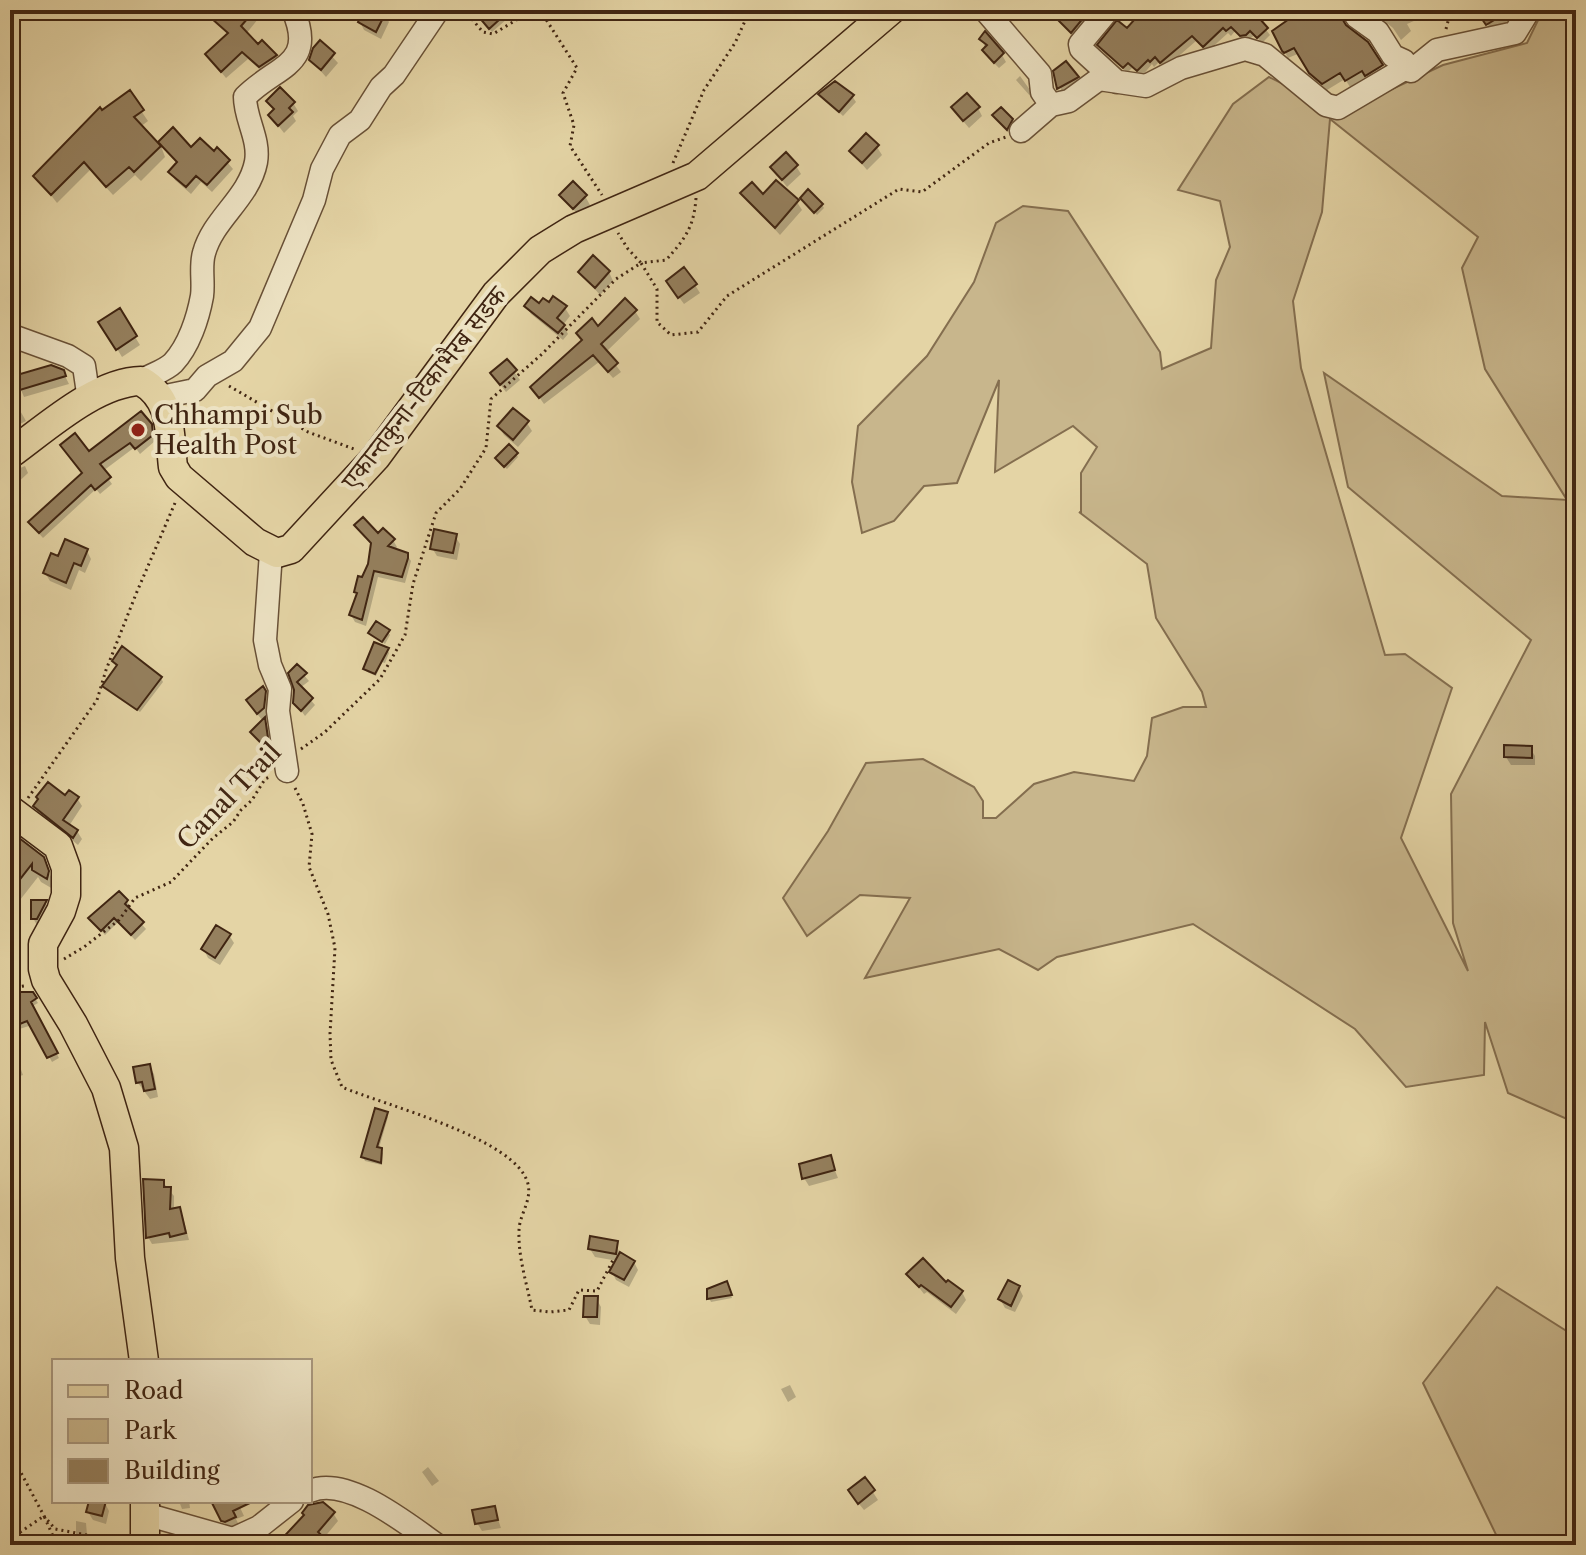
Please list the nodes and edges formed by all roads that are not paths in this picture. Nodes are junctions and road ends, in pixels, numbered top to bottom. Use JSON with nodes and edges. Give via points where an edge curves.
{"nodes":[{"id":1,"x":293,"y":10,"type":"edge"},
{"id":2,"x":438,"y":10,"type":"edge"},
{"id":3,"x":891,"y":10,"type":"edge"},
{"id":4,"x":985,"y":10,"type":"edge"},
{"id":5,"x":1098,"y":10,"type":"edge"},
{"id":6,"x":1352,"y":10,"type":"edge"},
{"id":7,"x":1529,"y":10,"type":"edge"},
{"id":8,"x":1411,"y":71,"type":"junction"},
{"id":9,"x":1117,"y":82,"type":"junction"},
{"id":10,"x":1051,"y":105,"type":"junction"},
{"id":11,"x":1021,"y":131,"type":"road end"},
{"id":12,"x":10,"y":335,"type":"edge"},
{"id":13,"x":151,"y":389,"type":"junction"},
{"id":14,"x":89,"y":400,"type":"junction"},
{"id":15,"x":10,"y":454,"type":"edge"},
{"id":16,"x":271,"y":552,"type":"junction"},
{"id":17,"x":287,"y":771,"type":"road end"},
{"id":18,"x":14,"y":812,"type":"edge"},
{"id":19,"x":144,"y":1359,"type":"edge"},
{"id":20,"x":312,"y":1490,"type":"edge"},
{"id":21,"x":289,"y":1503,"type":"edge"},
{"id":22,"x":145,"y":1508,"type":"edge"},
{"id":23,"x":135,"y":1544,"type":"edge"},
{"id":24,"x":437,"y":1545,"type":"edge"}],
"edges":[{"from":1,"to":13,"type":"street","via":[[301,42],[298,54],[245,97],[256,138],[256,163],[203,253],[202,295],[191,335]]},
{"from":2,"to":13,"type":"street","via":[[360,120],[340,135],[260,328],[233,361],[195,390]]},
{"from":3,"to":16,"type":"main road","name":"एकान्तकुना-टिकाभैरब सडक","via":[[697,176],[606,213],[540,250],[496,294],[376,457],[291,549]]},
{"from":4,"to":10,"type":"street","via":[[1040,74],[1042,92]]},
{"from":5,"to":9,"type":"street","via":[[1105,14],[1081,49]]},
{"from":6,"to":8,"type":"street"},
{"from":7,"to":8,"type":"street","via":[[1515,33],[1437,50]]},
{"from":8,"to":9,"type":"street","via":[[1404,69],[1338,108],[1326,105],[1265,55],[1245,49],[1181,68],[1146,86]]},
{"from":9,"to":10,"type":"street","via":[[1099,79],[1069,101]]},
{"from":10,"to":11,"type":"street"},
{"from":12,"to":14,"type":"street","via":[[84,366]]},
{"from":13,"to":14,"type":"main road","via":[[122,382]]},
{"from":13,"to":16,"type":"main road","via":[[168,412],[173,467]]},
{"from":14,"to":15,"type":"main road"},
{"from":16,"to":17,"type":"street","via":[[265,640],[280,689]]},
{"from":18,"to":19,"type":"main road","via":[[58,846],[66,868],[66,895],[43,944],[42,958],[46,980],[106,1088],[124,1148],[130,1258]]},
{"from":20,"to":24,"type":"street","via":[[357,1492]]},
{"from":21,"to":22,"type":"street","via":[[233,1539]]},
{"from":22,"to":23,"type":"main road"}]}
